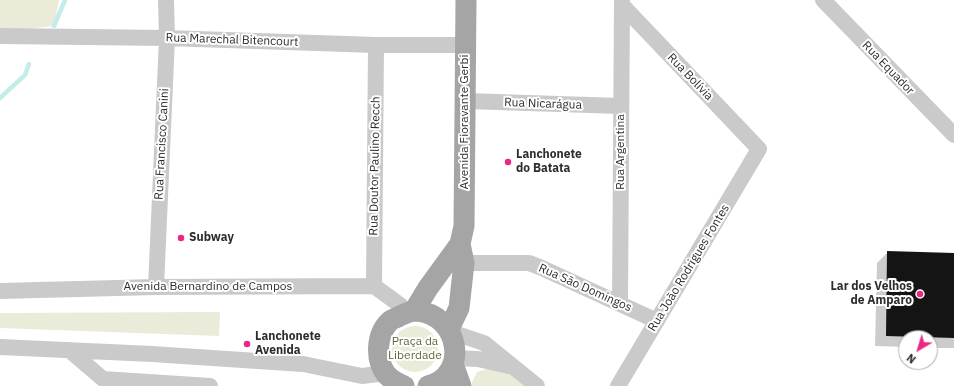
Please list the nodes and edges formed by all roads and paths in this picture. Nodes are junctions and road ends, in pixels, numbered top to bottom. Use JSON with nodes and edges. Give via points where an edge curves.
{"nodes":[{"id":1,"x":166,"y":0,"type":"edge"},
{"id":2,"x":466,"y":0,"type":"edge"},
{"id":3,"x":823,"y":0,"type":"edge"},
{"id":4,"x":622,"y":3,"type":"edge"},
{"id":5,"x":0,"y":36,"type":"edge"},
{"id":6,"x":167,"y":38,"type":"junction"},
{"id":7,"x":376,"y":45,"type":"junction"},
{"id":8,"x":465,"y":45,"type":"junction"},
{"id":9,"x":465,"y":101,"type":"junction"},
{"id":10,"x":621,"y":106,"type":"junction"},
{"id":11,"x":954,"y":135,"type":"edge"},
{"id":12,"x":759,"y":149,"type":"joint"},
{"id":13,"x":462,"y":253,"type":"junction"},
{"id":14,"x":374,"y":286,"type":"junction"},
{"id":15,"x":156,"y":287,"type":"junction"},
{"id":16,"x":0,"y":290,"type":"edge"},
{"id":17,"x":620,"y":304,"type":"junction"},
{"id":18,"x":411,"y":312,"type":"junction"},
{"id":19,"x":657,"y":321,"type":"junction"},
{"id":20,"x":450,"y":331,"type":"junction"},
{"id":21,"x":0,"y":347,"type":"edge"},
{"id":22,"x":69,"y":350,"type":"junction"},
{"id":23,"x":453,"y":361,"type":"junction"},
{"id":24,"x":514,"y":368,"type":"junction"},
{"id":25,"x":395,"y":381,"type":"edge"},
{"id":26,"x":210,"y":386,"type":"edge"},
{"id":27,"x":428,"y":386,"type":"edge"},
{"id":28,"x":461,"y":386,"type":"edge"},
{"id":29,"x":537,"y":386,"type":"edge"},
{"id":30,"x":618,"y":386,"type":"edge"}],
"edges":[{"from":1,"to":6,"type":"street","name":"Rua Francisco Canini"},
{"from":2,"to":8,"type":"main road","name":"Avenida Fioravante Gerbi"},
{"from":3,"to":11,"type":"street","name":"Rua Equador"},
{"from":4,"to":10,"type":"street","name":"Rua Argentina"},
{"from":4,"to":12,"type":"street","name":"Rua Bolívia"},
{"from":5,"to":6,"type":"street","name":"Rua Marechal Bitencourt"},
{"from":6,"to":7,"type":"street","name":"Rua Marechal Bitencourt"},
{"from":6,"to":15,"type":"street","name":"Rua Francisco Canini"},
{"from":7,"to":8,"type":"street","name":"Rua Marechal Bitencourt"},
{"from":7,"to":14,"type":"street","name":"Rua Doutor Paulino Recch"},
{"from":8,"to":9,"type":"main road","name":"Avenida Fioravante Gerbi"},
{"from":9,"to":10,"type":"street","name":"Rua Nicarágua"},
{"from":9,"to":13,"type":"main road","name":"Avenida Fioravante Gerbi"},
{"from":10,"to":17,"type":"street","name":"Rua Argentina"},
{"from":12,"to":19,"type":"street","name":"Rua João Rodrigues Fontes"},
{"from":13,"to":17,"type":"street","name":"Rua São Domingos","via":[[529,263]]},
{"from":13,"to":18,"type":"main road","name":"Avenida Fioravante Gerbi","via":[[428,288]]},
{"from":13,"to":20,"type":"main road","name":"Avenida Fioravante Gerbi","via":[[459,308]]},
{"from":14,"to":15,"type":"street","name":"Avenida Bernardino de Campos"},
{"from":14,"to":18,"type":"street"},
{"from":15,"to":16,"type":"street","name":"Avenida Bernardino de Campos"},
{"from":17,"to":19,"type":"street","name":"Rua São Domingos"},
{"from":18,"to":20,"type":"main road","via":[[428,313],[440,319]]},
{"from":18,"to":25,"type":"main road","via":[[390,321],[380,337],[378,355]]},
{"from":19,"to":30,"type":"street","name":"Rua João Rodrigues Fontes"},
{"from":20,"to":23,"type":"main road","via":[[455,345]]},
{"from":20,"to":24,"type":"street","via":[[484,343]]},
{"from":21,"to":22,"type":"street"},
{"from":22,"to":25,"type":"street","via":[[303,364]]},
{"from":22,"to":26,"type":"street","via":[[103,379]]},
{"from":23,"to":24,"type":"street","via":[[478,359]]},
{"from":23,"to":27,"type":"main road","via":[[445,376]]},
{"from":23,"to":28,"type":"main road"},
{"from":24,"to":29,"type":"street"}]}
